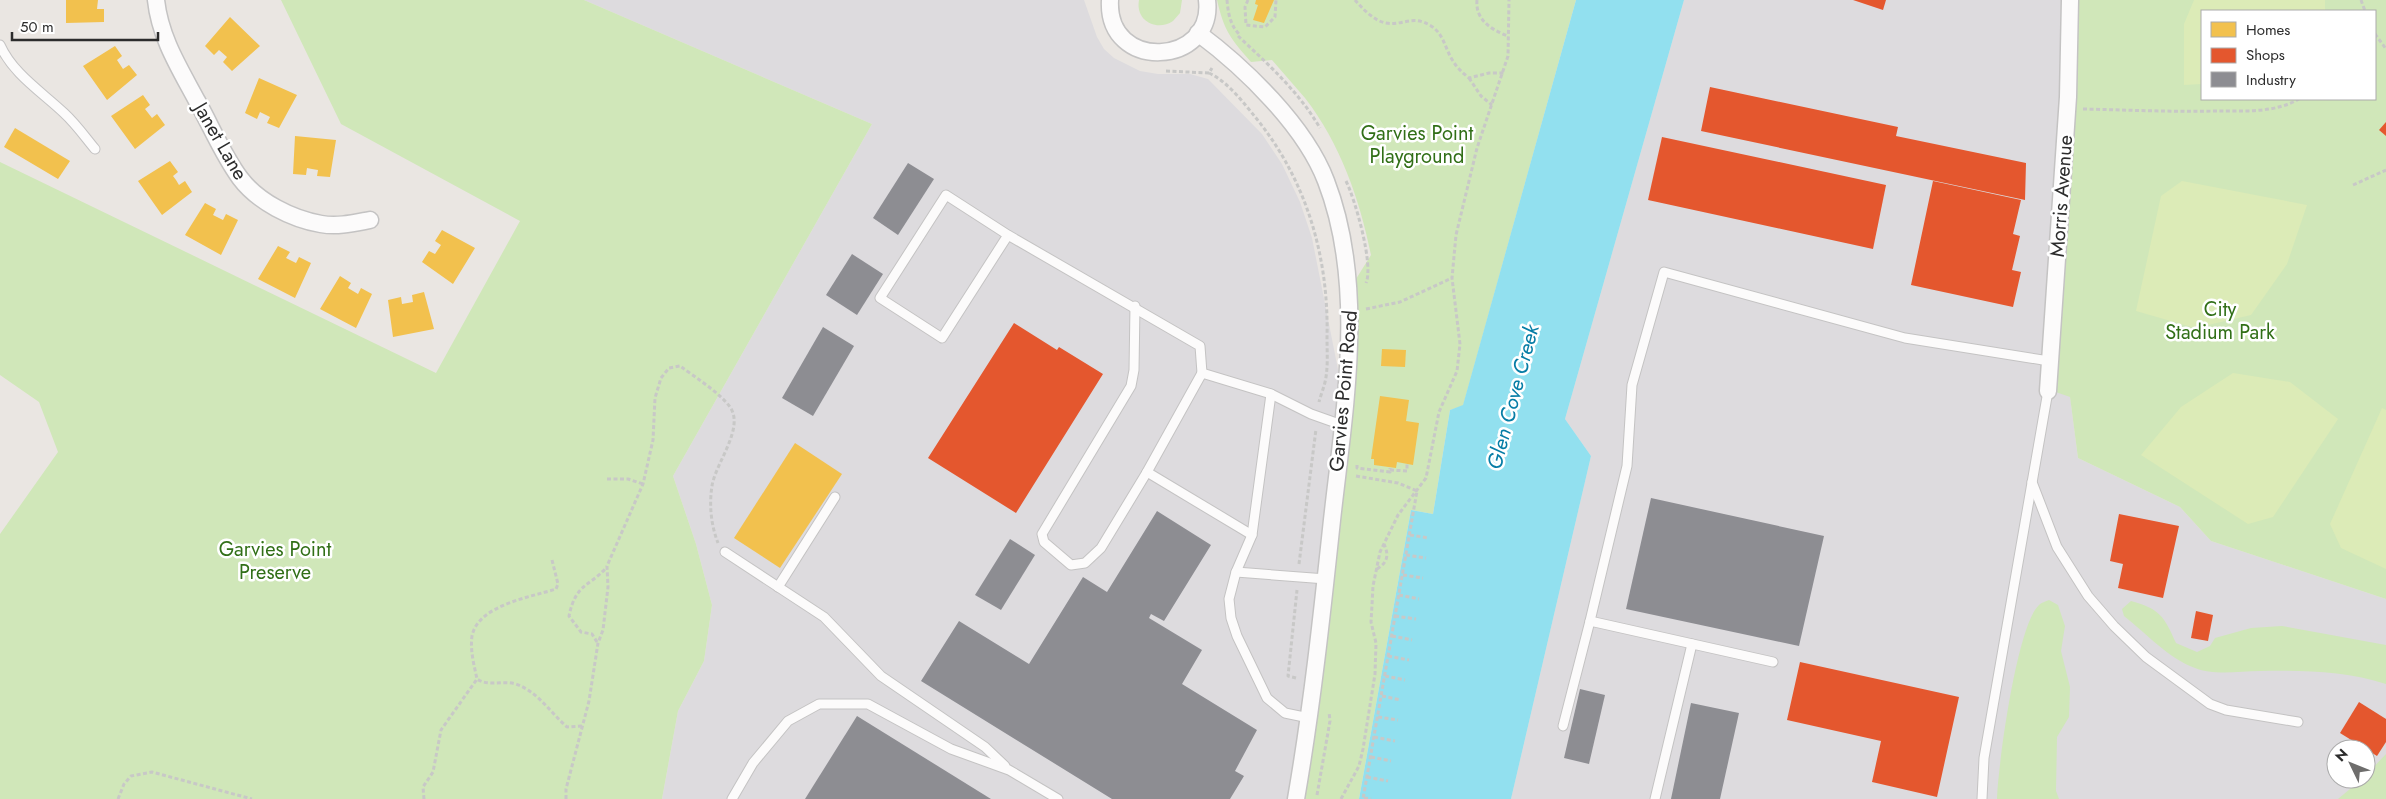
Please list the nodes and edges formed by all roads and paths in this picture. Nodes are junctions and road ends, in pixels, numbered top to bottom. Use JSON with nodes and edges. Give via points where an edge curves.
{"nodes":[{"id":1,"x":156,"y":0,"type":"edge"},
{"id":2,"x":1110,"y":0,"type":"edge"},
{"id":3,"x":1207,"y":0,"type":"edge"},
{"id":4,"x":1227,"y":0,"type":"edge"},
{"id":5,"x":1248,"y":0,"type":"edge"},
{"id":6,"x":1276,"y":0,"type":"edge"},
{"id":7,"x":1355,"y":0,"type":"edge"},
{"id":8,"x":1477,"y":0,"type":"edge"},
{"id":9,"x":1508,"y":0,"type":"edge"},
{"id":10,"x":2070,"y":0,"type":"edge"},
{"id":11,"x":1246,"y":25,"type":"junction"},
{"id":12,"x":1198,"y":33,"type":"junction"},
{"id":13,"x":1239,"y":34,"type":"junction"},
{"id":14,"x":2376,"y":35,"type":"edge"},
{"id":15,"x":1508,"y":36,"type":"junction"},
{"id":16,"x":1232,"y":42,"type":"dead end"},
{"id":17,"x":0,"y":45,"type":"edge"},
{"id":18,"x":2386,"y":49,"type":"edge"},
{"id":19,"x":1209,"y":73,"type":"dead end"},
{"id":20,"x":1504,"y":73,"type":"junction"},
{"id":21,"x":1469,"y":78,"type":"junction"},
{"id":22,"x":2297,"y":100,"type":"edge"},
{"id":23,"x":1492,"y":105,"type":"junction"},
{"id":24,"x":2067,"y":108,"type":"junction"},
{"id":25,"x":95,"y":149,"type":"dead end"},
{"id":26,"x":2386,"y":170,"type":"edge"},
{"id":27,"x":2353,"y":185,"type":"dead end"},
{"id":28,"x":370,"y":220,"type":"dead end"},
{"id":29,"x":1008,"y":235,"type":"junction"},
{"id":30,"x":1452,"y":278,"type":"junction"},
{"id":31,"x":1135,"y":306,"type":"junction"},
{"id":32,"x":1365,"y":309,"type":"dead end"},
{"id":33,"x":2049,"y":361,"type":"junction"},
{"id":34,"x":1202,"y":372,"type":"junction"},
{"id":35,"x":2048,"y":391,"type":"joint"},
{"id":36,"x":1271,"y":394,"type":"junction"},
{"id":37,"x":1317,"y":416,"type":"junction"},
{"id":38,"x":1342,"y":425,"type":"junction"},
{"id":39,"x":1407,"y":464,"type":"dead end"},
{"id":40,"x":1390,"y":470,"type":"dead end"},
{"id":41,"x":1147,"y":472,"type":"junction"},
{"id":42,"x":1356,"y":476,"type":"dead end"},
{"id":43,"x":607,"y":479,"type":"dead end"},
{"id":44,"x":2032,"y":482,"type":"junction"},
{"id":45,"x":643,"y":484,"type":"junction"},
{"id":46,"x":1417,"y":491,"type":"junction"},
{"id":47,"x":835,"y":497,"type":"dead end"},
{"id":48,"x":1252,"y":535,"type":"junction"},
{"id":49,"x":1410,"y":535,"type":"junction"},
{"id":50,"x":1429,"y":538,"type":"dead end"},
{"id":51,"x":1384,"y":544,"type":"junction"},
{"id":52,"x":725,"y":552,"type":"joint"},
{"id":53,"x":1406,"y":555,"type":"junction"},
{"id":54,"x":1426,"y":558,"type":"dead end"},
{"id":55,"x":552,"y":560,"type":"dead end"},
{"id":56,"x":607,"y":566,"type":"junction"},
{"id":57,"x":1376,"y":569,"type":"junction"},
{"id":58,"x":1236,"y":572,"type":"junction"},
{"id":59,"x":1403,"y":575,"type":"junction"},
{"id":60,"x":1298,"y":577,"type":"junction"},
{"id":61,"x":1423,"y":578,"type":"dead end"},
{"id":62,"x":1326,"y":579,"type":"junction"},
{"id":63,"x":778,"y":587,"type":"junction"},
{"id":64,"x":1399,"y":595,"type":"junction"},
{"id":65,"x":1419,"y":599,"type":"dead end"},
{"id":66,"x":1395,"y":616,"type":"junction"},
{"id":67,"x":1416,"y":619,"type":"dead end"},
{"id":68,"x":1590,"y":621,"type":"junction"},
{"id":69,"x":1392,"y":636,"type":"junction"},
{"id":70,"x":1412,"y":640,"type":"dead end"},
{"id":71,"x":598,"y":643,"type":"junction"},
{"id":72,"x":1692,"y":644,"type":"junction"},
{"id":73,"x":1388,"y":656,"type":"junction"},
{"id":74,"x":1409,"y":660,"type":"dead end"},
{"id":75,"x":1774,"y":662,"type":"dead end"},
{"id":76,"x":1385,"y":676,"type":"junction"},
{"id":77,"x":1296,"y":678,"type":"dead end"},
{"id":78,"x":477,"y":679,"type":"junction"},
{"id":79,"x":1405,"y":680,"type":"dead end"},
{"id":80,"x":1382,"y":696,"type":"junction"},
{"id":81,"x":1401,"y":700,"type":"dead end"},
{"id":82,"x":1378,"y":717,"type":"junction"},
{"id":83,"x":1309,"y":718,"type":"junction"},
{"id":84,"x":1398,"y":720,"type":"dead end"},
{"id":85,"x":2298,"y":722,"type":"dead end"},
{"id":86,"x":582,"y":726,"type":"junction"},
{"id":87,"x":1563,"y":726,"type":"dead end"},
{"id":88,"x":1374,"y":737,"type":"junction"},
{"id":89,"x":1395,"y":741,"type":"dead end"},
{"id":90,"x":1371,"y":757,"type":"junction"},
{"id":91,"x":1391,"y":761,"type":"dead end"},
{"id":92,"x":1008,"y":770,"type":"junction"},
{"id":93,"x":1367,"y":777,"type":"junction"},
{"id":94,"x":1388,"y":781,"type":"dead end"},
{"id":95,"x":1364,"y":798,"type":"edge"},
{"id":96,"x":118,"y":799,"type":"edge"},
{"id":97,"x":252,"y":799,"type":"edge"},
{"id":98,"x":424,"y":799,"type":"edge"},
{"id":99,"x":566,"y":799,"type":"edge"},
{"id":100,"x":732,"y":799,"type":"edge"},
{"id":101,"x":1058,"y":799,"type":"edge"},
{"id":102,"x":1296,"y":799,"type":"edge"},
{"id":103,"x":1341,"y":799,"type":"edge"},
{"id":104,"x":1371,"y":799,"type":"edge"},
{"id":105,"x":1656,"y":799,"type":"edge"},
{"id":106,"x":1982,"y":799,"type":"edge"}],
"edges":[{"from":1,"to":28,"type":"street","name":"Janet Lane","via":[[160,25],[170,52],[235,170],[250,188],[291,215],[322,224],[346,225]]},
{"from":2,"to":12,"type":"street","via":[[1114,26],[1124,40],[1138,49],[1154,54],[1171,52],[1186,45]]},
{"from":3,"to":12,"type":"street","via":[[1205,20]]},
{"from":4,"to":13,"type":"path","via":[[1228,14]]},
{"from":5,"to":11,"type":"path"},
{"from":6,"to":11,"type":"path","via":[[1275,17],[1271,23],[1265,27]]},
{"from":7,"to":21,"type":"path","via":[[1376,19],[1386,23],[1408,19],[1432,26],[1442,37],[1453,61]]},
{"from":8,"to":15,"type":"path","via":[[1483,22],[1495,32]]},
{"from":9,"to":15,"type":"path"},
{"from":10,"to":24,"type":"street","name":"Morris Avenue"},
{"from":11,"to":13,"type":"path"},
{"from":12,"to":38,"type":"street","name":"Garvies Point Road","via":[[1233,61],[1290,121],[1326,180],[1346,252],[1350,300]]},
{"from":13,"to":16,"type":"path"},
{"from":14,"to":18,"type":"path"},
{"from":15,"to":20,"type":"path"},
{"from":17,"to":25,"type":"lane","via":[[5,57],[25,79],[66,114]]},
{"from":19,"to":37,"type":"path","via":[[1231,90],[1268,133],[1292,171],[1308,210],[1322,262],[1328,304],[1326,377]]},
{"from":20,"to":21,"type":"path"},
{"from":20,"to":23,"type":"path"},
{"from":21,"to":23,"type":"path","via":[[1481,96]]},
{"from":22,"to":24,"type":"path","via":[[2262,110],[2180,112]]},
{"from":23,"to":30,"type":"path","via":[[1466,191],[1456,236]]},
{"from":24,"to":33,"type":"street","name":"Morris Avenue"},
{"from":26,"to":27,"type":"path"},
{"from":29,"to":29,"type":"lane","via":[[942,338],[880,298],[946,195]]},
{"from":29,"to":31,"type":"lane"},
{"from":30,"to":32,"type":"path","via":[[1400,302]]},
{"from":30,"to":46,"type":"path","via":[[1459,361],[1439,412],[1426,478]]},
{"from":31,"to":34,"type":"lane","via":[[1200,346]]},
{"from":31,"to":41,"type":"lane","via":[[1131,386],[1042,534],[1044,542],[1071,564],[1085,563],[1101,548]]},
{"from":33,"to":35,"type":"street","name":"Morris Avenue"},
{"from":33,"to":68,"type":"lane","via":[[1906,338],[1664,272],[1632,385],[1627,466]]},
{"from":34,"to":36,"type":"lane"},
{"from":34,"to":41,"type":"lane"},
{"from":35,"to":44,"type":"lane"},
{"from":36,"to":37,"type":"lane"},
{"from":36,"to":48,"type":"lane"},
{"from":37,"to":38,"type":"lane"},
{"from":37,"to":60,"type":"path"},
{"from":38,"to":62,"type":"street","name":"Garvies Point Road"},
{"from":39,"to":40,"type":"path","via":[[1406,472]]},
{"from":41,"to":48,"type":"lane"},
{"from":42,"to":46,"type":"path","via":[[1398,483]]},
{"from":43,"to":45,"type":"path","via":[[628,479]]},
{"from":44,"to":85,"type":"lane","via":[[2057,547],[2088,596],[2146,657],[2210,704],[2226,710]]},
{"from":44,"to":106,"type":"lane","via":[[1984,758]]},
{"from":45,"to":52,"type":"path","via":[[653,440],[655,398],[661,378],[669,368],[680,366],[731,408],[735,421],[712,485],[712,527]]},
{"from":45,"to":56,"type":"path"},
{"from":46,"to":49,"type":"path"},
{"from":46,"to":51,"type":"path","via":[[1398,516]]},
{"from":47,"to":63,"type":"lane"},
{"from":48,"to":58,"type":"lane"},
{"from":49,"to":50,"type":"path"},
{"from":49,"to":53,"type":"path"},
{"from":51,"to":57,"type":"path"},
{"from":51,"to":57,"type":"path","via":[[1387,558]]},
{"from":52,"to":63,"type":"lane"},
{"from":53,"to":54,"type":"path"},
{"from":53,"to":59,"type":"path"},
{"from":55,"to":78,"type":"path","via":[[558,584],[556,589],[488,613],[477,624],[472,637]]},
{"from":56,"to":71,"type":"path","via":[[603,630]]},
{"from":56,"to":71,"type":"path","via":[[578,593],[569,616],[581,632],[592,634]]},
{"from":57,"to":103,"type":"path","via":[[1371,622],[1376,643],[1375,674],[1359,766]]},
{"from":58,"to":60,"type":"lane"},
{"from":58,"to":83,"type":"lane","via":[[1229,599],[1231,618],[1267,698],[1286,713]]},
{"from":59,"to":61,"type":"path"},
{"from":59,"to":64,"type":"path"},
{"from":60,"to":62,"type":"lane"},
{"from":60,"to":77,"type":"path","via":[[1288,676]]},
{"from":62,"to":83,"type":"street","name":"Garvies Point Road"},
{"from":63,"to":92,"type":"lane","via":[[824,617],[880,676],[985,747]]},
{"from":64,"to":65,"type":"path"},
{"from":64,"to":66,"type":"path"},
{"from":66,"to":67,"type":"path"},
{"from":66,"to":69,"type":"path"},
{"from":68,"to":72,"type":"lane"},
{"from":68,"to":87,"type":"lane"},
{"from":69,"to":70,"type":"path"},
{"from":69,"to":73,"type":"path"},
{"from":71,"to":86,"type":"path"},
{"from":72,"to":75,"type":"lane"},
{"from":72,"to":105,"type":"lane"},
{"from":73,"to":74,"type":"path"},
{"from":73,"to":76,"type":"path"},
{"from":76,"to":79,"type":"path"},
{"from":76,"to":80,"type":"path"},
{"from":78,"to":86,"type":"path","via":[[484,684],[514,684],[529,690],[544,701],[567,727]]},
{"from":78,"to":98,"type":"path","via":[[441,730],[433,772],[423,787]]},
{"from":80,"to":81,"type":"path"},
{"from":80,"to":82,"type":"path"},
{"from":82,"to":84,"type":"path"},
{"from":82,"to":88,"type":"path"},
{"from":83,"to":102,"type":"street","name":"Garvies Point Road"},
{"from":86,"to":99,"type":"path"},
{"from":88,"to":89,"type":"path"},
{"from":88,"to":90,"type":"path"},
{"from":90,"to":91,"type":"path"},
{"from":90,"to":93,"type":"path"},
{"from":92,"to":100,"type":"lane","via":[[951,749],[868,704],[819,704],[788,721],[753,763]]},
{"from":92,"to":101,"type":"lane"},
{"from":93,"to":94,"type":"path"},
{"from":93,"to":95,"type":"path"},
{"from":95,"to":104,"type":"path"},
{"from":96,"to":97,"type":"path","via":[[131,776],[152,772]]}]}
